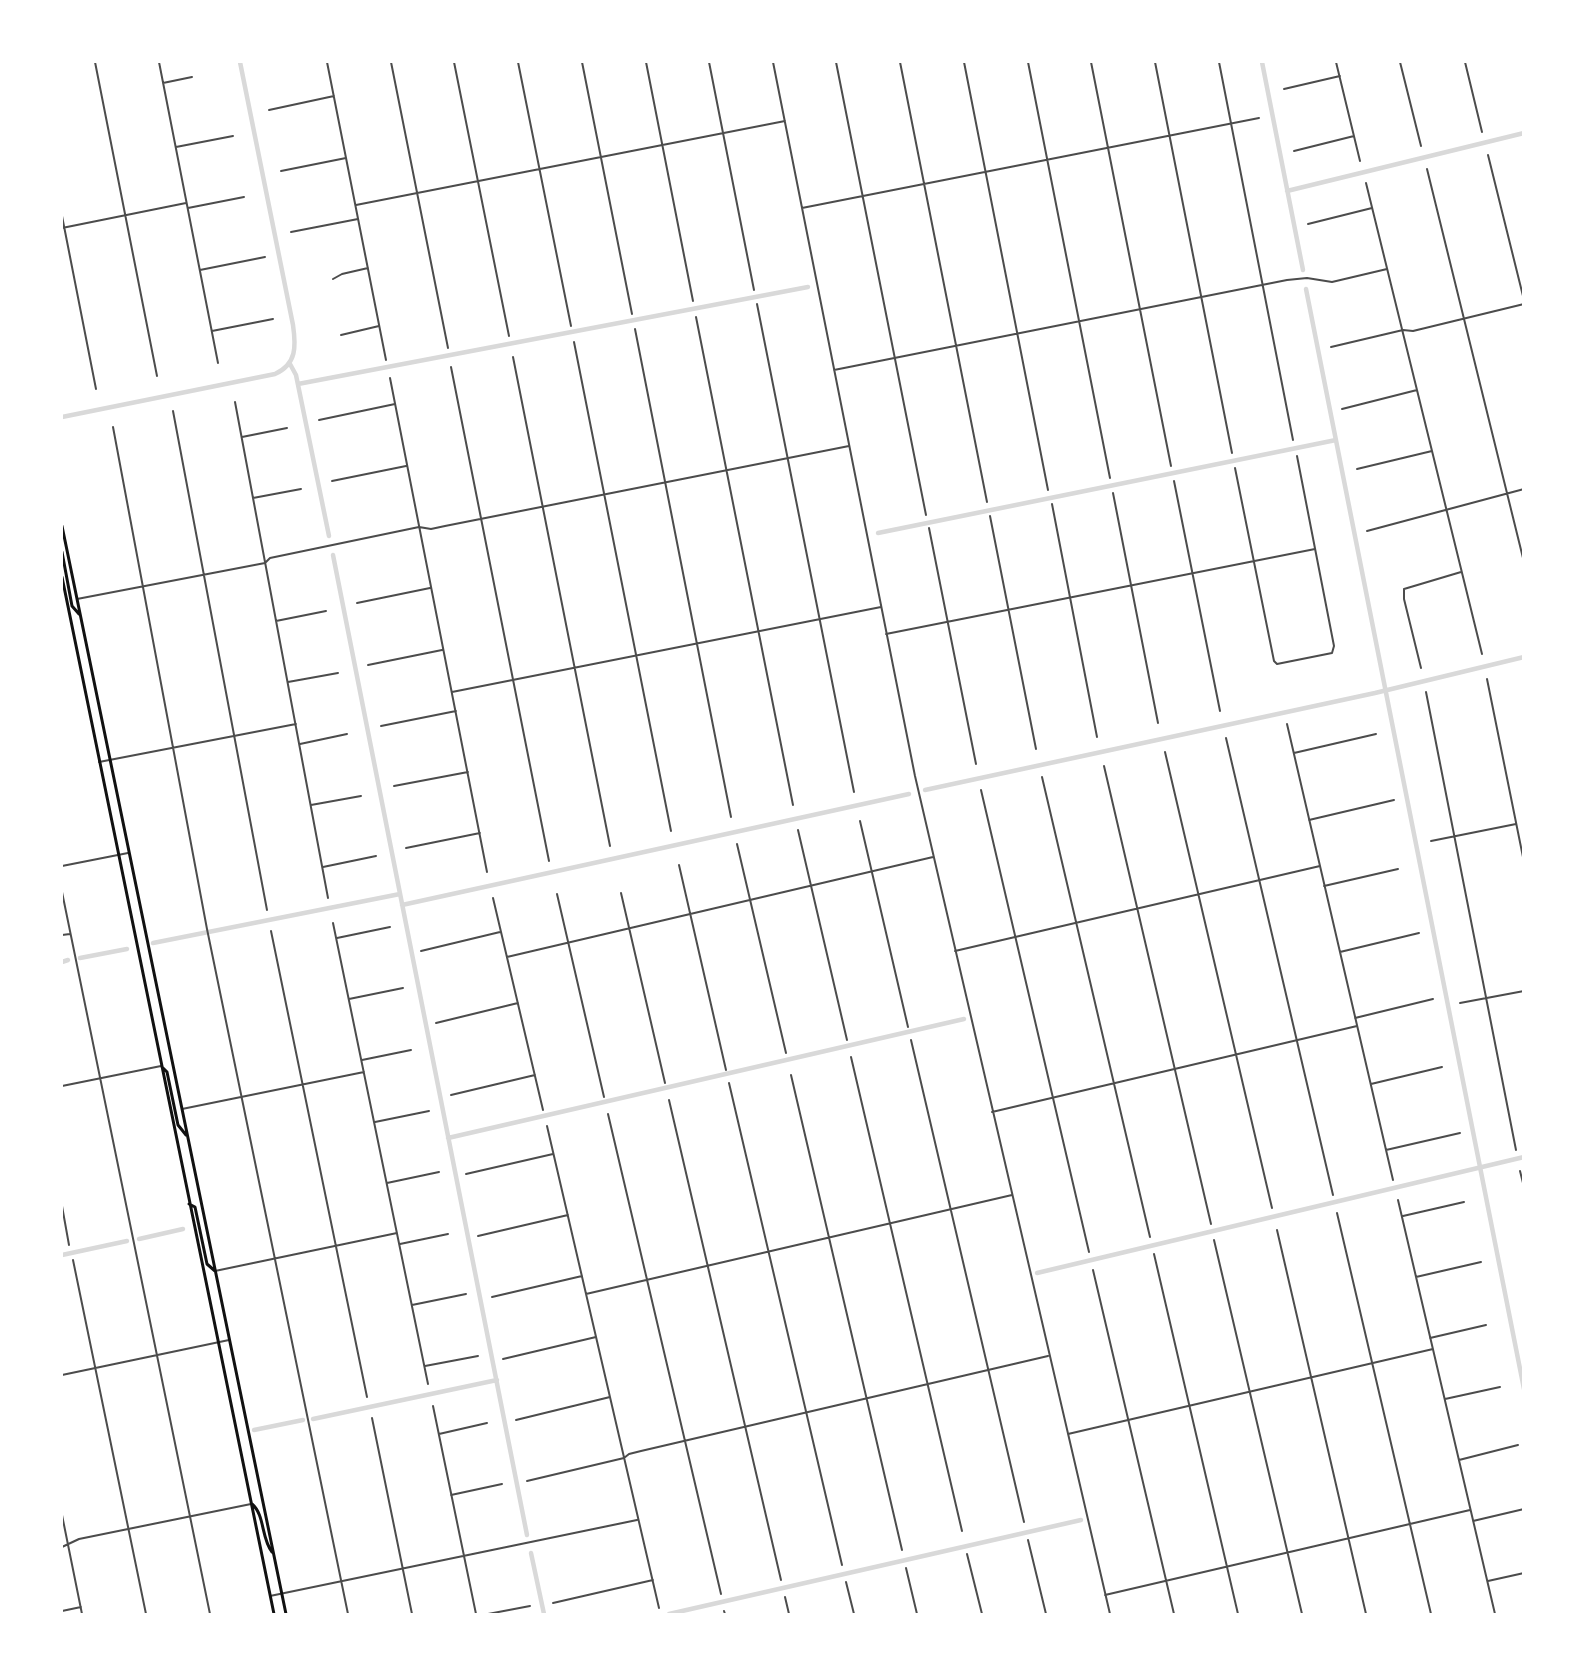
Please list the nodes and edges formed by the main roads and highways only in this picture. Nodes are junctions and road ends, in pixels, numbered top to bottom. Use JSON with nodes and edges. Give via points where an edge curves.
{"nodes":[{"id":1,"x":62,"y":526,"type":"edge"},
{"id":2,"x":62,"y":552,"type":"edge"},
{"id":3,"x":62,"y":577,"type":"edge"},
{"id":4,"x":80,"y":616,"type":"junction"},
{"id":5,"x":161,"y":1066,"type":"junction"},
{"id":6,"x":187,"y":1136,"type":"junction"},
{"id":7,"x":189,"y":1204,"type":"junction"},
{"id":8,"x":215,"y":1271,"type":"junction"},
{"id":9,"x":251,"y":1504,"type":"junction"},
{"id":10,"x":273,"y":1554,"type":"junction"},
{"id":11,"x":274,"y":1614,"type":"edge"},
{"id":12,"x":286,"y":1614,"type":"edge"}],
"edges":[{"from":1,"to":4,"type":"main road"},
{"from":2,"to":4,"type":"main road","via":[[72,606]]},
{"from":3,"to":5,"type":"main road"},
{"from":4,"to":6,"type":"main road"},
{"from":5,"to":6,"type":"main road","via":[[167,1072],[178,1125]]},
{"from":5,"to":7,"type":"main road"},
{"from":6,"to":8,"type":"main road"},
{"from":7,"to":8,"type":"main road","via":[[195,1207],[207,1264]]},
{"from":7,"to":9,"type":"main road"},
{"from":8,"to":10,"type":"main road"},
{"from":9,"to":10,"type":"main road","via":[[258,1511],[264,1543]]},
{"from":9,"to":11,"type":"main road"},
{"from":10,"to":12,"type":"main road"}]}
